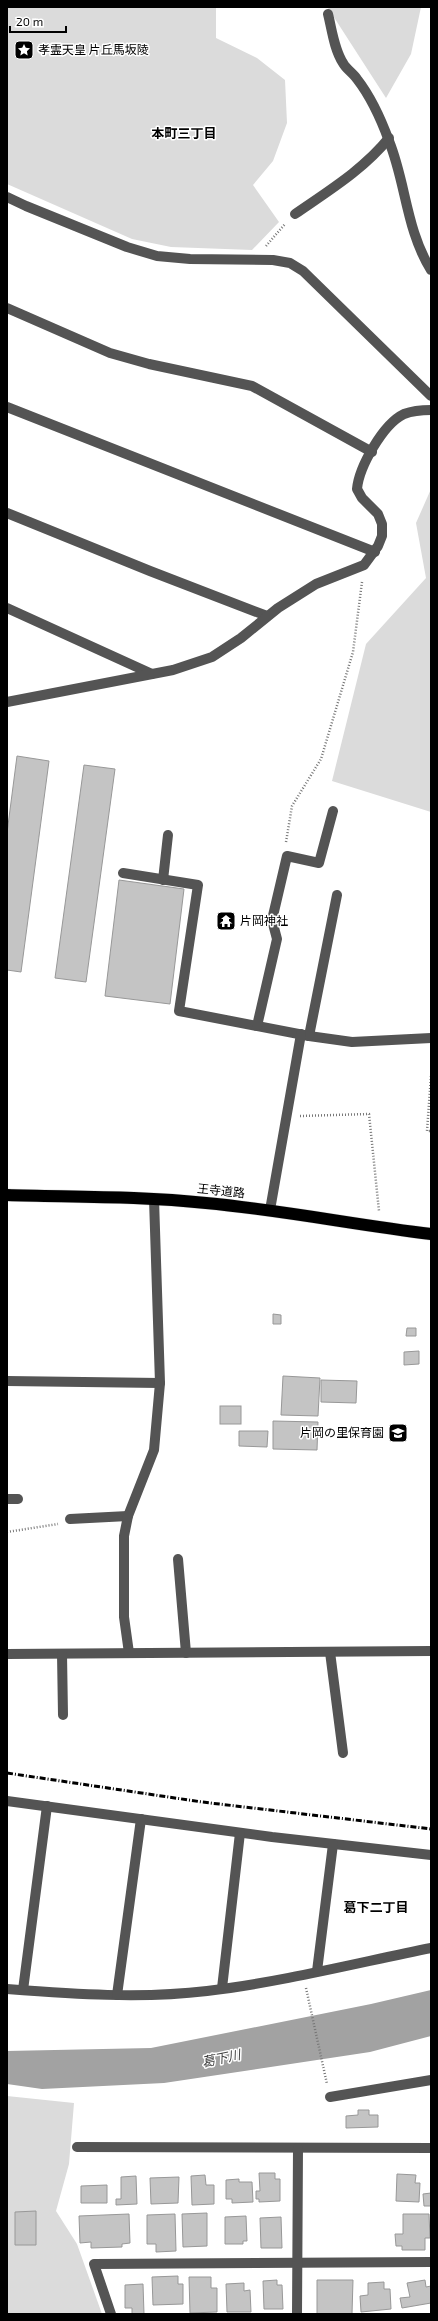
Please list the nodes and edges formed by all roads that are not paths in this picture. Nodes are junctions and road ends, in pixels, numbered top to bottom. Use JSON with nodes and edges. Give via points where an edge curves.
{"nodes":[{"id":1,"x":328,"y":14,"type":"dead end"},
{"id":2,"x":389,"y":138,"type":"junction"},
{"id":3,"x":7,"y":197,"type":"edge"},
{"id":4,"x":295,"y":214,"type":"road end"},
{"id":5,"x":431,"y":270,"type":"edge"},
{"id":6,"x":7,"y":308,"type":"edge"},
{"id":7,"x":431,"y":396,"type":"edge"},
{"id":8,"x":7,"y":408,"type":"edge"},
{"id":9,"x":431,"y":410,"type":"edge"},
{"id":10,"x":372,"y":452,"type":"junction"},
{"id":11,"x":7,"y":513,"type":"edge"},
{"id":12,"x":375,"y":552,"type":"junction"},
{"id":13,"x":7,"y":608,"type":"edge"},
{"id":14,"x":267,"y":616,"type":"junction"},
{"id":15,"x":152,"y":674,"type":"junction"},
{"id":16,"x":7,"y":702,"type":"edge"},
{"id":17,"x":333,"y":811,"type":"dead end"},
{"id":18,"x":168,"y":835,"type":"dead end"},
{"id":19,"x":123,"y":873,"type":"dead end"},
{"id":20,"x":163,"y":880,"type":"junction"},
{"id":21,"x":337,"y":895,"type":"dead end"},
{"id":22,"x":257,"y":1026,"type":"junction"},
{"id":23,"x":305,"y":1035,"type":"junction"},
{"id":24,"x":431,"y":1038,"type":"edge"},
{"id":25,"x":7,"y":1195,"type":"edge"},
{"id":26,"x":154,"y":1199,"type":"junction"},
{"id":27,"x":270,"y":1210,"type":"junction"},
{"id":28,"x":431,"y":1234,"type":"edge"},
{"id":29,"x":7,"y":1381,"type":"edge"},
{"id":30,"x":160,"y":1383,"type":"junction"},
{"id":31,"x":7,"y":1499,"type":"edge"},
{"id":32,"x":18,"y":1499,"type":"dead end"},
{"id":33,"x":128,"y":1516,"type":"junction"},
{"id":34,"x":70,"y":1519,"type":"road end"},
{"id":35,"x":178,"y":1559,"type":"dead end"},
{"id":36,"x":431,"y":1651,"type":"edge"},
{"id":37,"x":330,"y":1652,"type":"junction"},
{"id":38,"x":186,"y":1653,"type":"junction"},
{"id":39,"x":7,"y":1654,"type":"edge"},
{"id":40,"x":62,"y":1654,"type":"junction"},
{"id":41,"x":129,"y":1654,"type":"junction"},
{"id":42,"x":63,"y":1715,"type":"dead end"},
{"id":43,"x":343,"y":1753,"type":"dead end"},
{"id":44,"x":7,"y":1801,"type":"edge"},
{"id":45,"x":46,"y":1806,"type":"junction"},
{"id":46,"x":141,"y":1819,"type":"junction"},
{"id":47,"x":240,"y":1833,"type":"junction"},
{"id":48,"x":333,"y":1844,"type":"junction"},
{"id":49,"x":431,"y":1855,"type":"edge"},
{"id":50,"x":431,"y":1948,"type":"edge"},
{"id":51,"x":317,"y":1971,"type":"junction"},
{"id":52,"x":222,"y":1988,"type":"junction"},
{"id":53,"x":7,"y":1989,"type":"edge"},
{"id":54,"x":23,"y":1990,"type":"junction"},
{"id":55,"x":117,"y":1995,"type":"junction"},
{"id":56,"x":431,"y":2080,"type":"edge"},
{"id":57,"x":330,"y":2097,"type":"road end"},
{"id":58,"x":76,"y":2147,"type":"dead end"},
{"id":59,"x":298,"y":2148,"type":"junction"},
{"id":60,"x":431,"y":2148,"type":"edge"},
{"id":61,"x":298,"y":2262,"type":"junction"},
{"id":62,"x":431,"y":2262,"type":"edge"},
{"id":63,"x":111,"y":2314,"type":"edge"},
{"id":64,"x":297,"y":2314,"type":"edge"}],
"edges":[{"from":1,"to":2,"type":"street","via":[[343,64],[356,77],[370,99]]},
{"from":2,"to":4,"type":"street","via":[[374,157]]},
{"from":2,"to":5,"type":"street","via":[[398,163],[408,217]]},
{"from":3,"to":7,"type":"street","via":[[127,247],[157,256],[290,263],[303,271]]},
{"from":6,"to":10,"type":"street","via":[[110,353],[252,386]]},
{"from":8,"to":12,"type":"street"},
{"from":9,"to":10,"type":"street","via":[[404,414],[394,420]]},
{"from":10,"to":12,"type":"street","via":[[363,466],[357,489],[378,514],[382,524],[382,536]]},
{"from":11,"to":14,"type":"street"},
{"from":12,"to":14,"type":"street","via":[[364,565],[316,584]]},
{"from":13,"to":15,"type":"street"},
{"from":14,"to":15,"type":"street","via":[[242,638],[212,657],[188,666]]},
{"from":15,"to":16,"type":"street"},
{"from":17,"to":22,"type":"street","via":[[319,863],[287,856],[272,920],[277,939]]},
{"from":18,"to":20,"type":"street"},
{"from":19,"to":20,"type":"street"},
{"from":20,"to":22,"type":"street","via":[[198,885],[178,1011]]},
{"from":21,"to":23,"type":"street"},
{"from":22,"to":23,"type":"street"},
{"from":23,"to":24,"type":"street","via":[[352,1042]]},
{"from":23,"to":27,"type":"street","via":[[286,1117]]},
{"from":25,"to":26,"type":"highway","name":"王寺道路"},
{"from":26,"to":27,"type":"highway","name":"王寺道路"},
{"from":26,"to":30,"type":"street"},
{"from":27,"to":28,"type":"highway","name":"王寺道路"},
{"from":29,"to":30,"type":"street"},
{"from":30,"to":33,"type":"street","via":[[154,1450]]},
{"from":31,"to":32,"type":"street"},
{"from":33,"to":34,"type":"street"},
{"from":33,"to":41,"type":"street","via":[[124,1536],[123,1572],[124,1617]]},
{"from":35,"to":38,"type":"street"},
{"from":36,"to":37,"type":"street"},
{"from":37,"to":38,"type":"street"},
{"from":37,"to":43,"type":"street"},
{"from":38,"to":41,"type":"street"},
{"from":39,"to":40,"type":"street"},
{"from":40,"to":41,"type":"street"},
{"from":40,"to":42,"type":"street"},
{"from":44,"to":45,"type":"street"},
{"from":45,"to":46,"type":"street"},
{"from":45,"to":54,"type":"street"},
{"from":46,"to":47,"type":"street"},
{"from":46,"to":55,"type":"street"},
{"from":47,"to":48,"type":"street"},
{"from":47,"to":52,"type":"street"},
{"from":48,"to":49,"type":"street"},
{"from":48,"to":51,"type":"street"},
{"from":50,"to":51,"type":"street"},
{"from":51,"to":52,"type":"street"},
{"from":52,"to":55,"type":"street","via":[[150,1995]]},
{"from":53,"to":54,"type":"street"},
{"from":54,"to":55,"type":"street"},
{"from":56,"to":57,"type":"street"},
{"from":58,"to":59,"type":"street"},
{"from":59,"to":60,"type":"street"},
{"from":59,"to":61,"type":"street"},
{"from":61,"to":62,"type":"street"},
{"from":61,"to":63,"type":"street","via":[[94,2264]]},
{"from":61,"to":64,"type":"street"}]}
